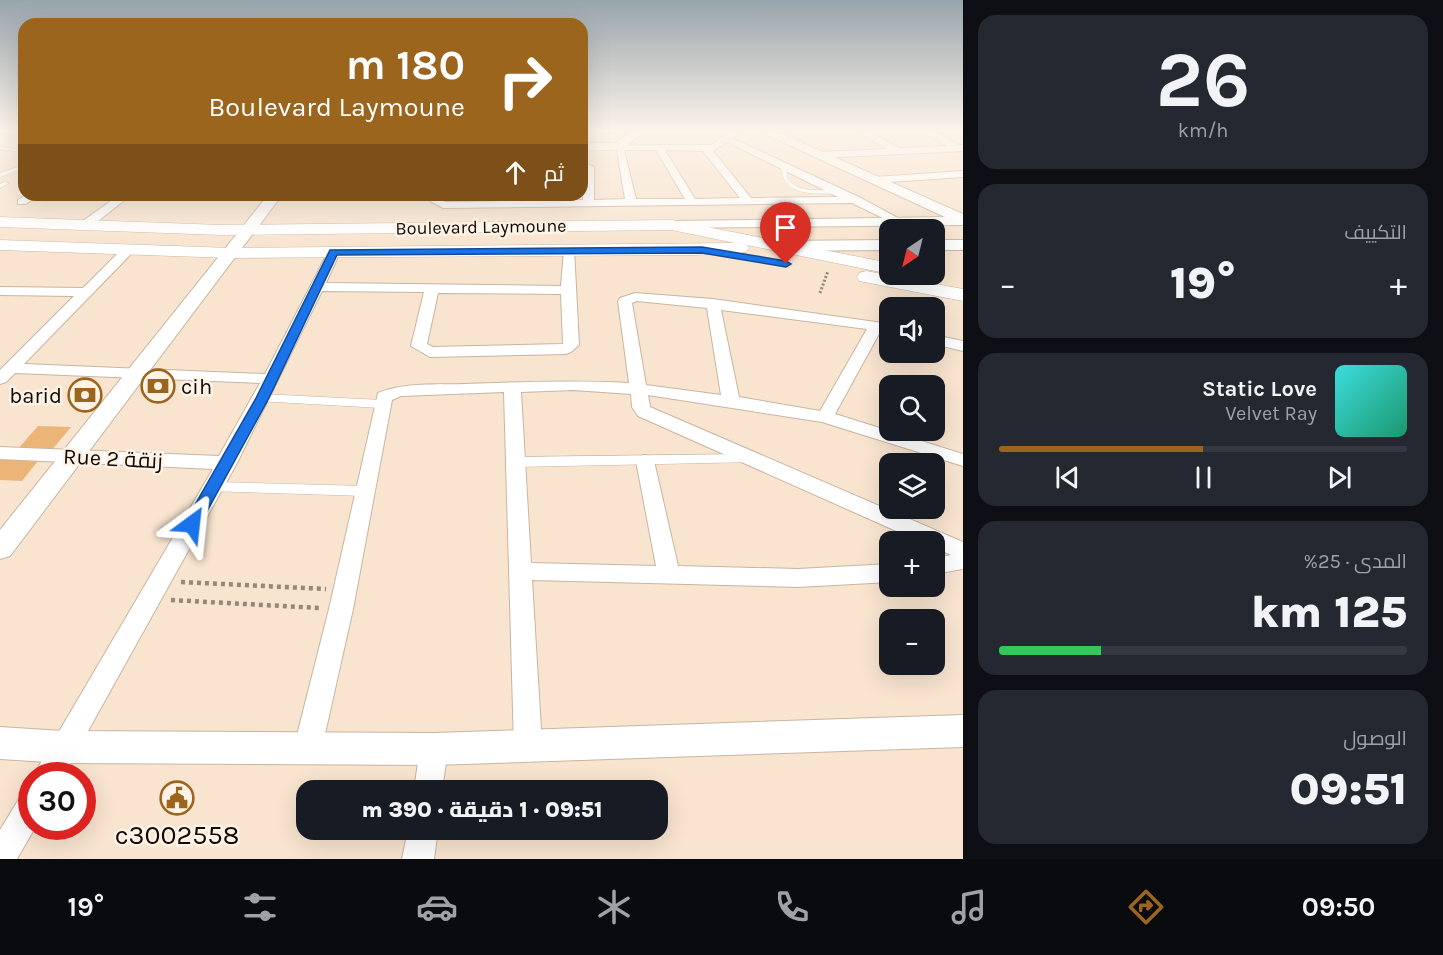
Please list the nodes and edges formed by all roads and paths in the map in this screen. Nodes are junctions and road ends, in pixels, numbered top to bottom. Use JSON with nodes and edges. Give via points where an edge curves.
{"nodes":[{"id":1,"x":589,"y":171,"type":"edge"},
{"id":2,"x":624,"y":171,"type":"edge"},
{"id":3,"x":673,"y":171,"type":"edge"},
{"id":4,"x":724,"y":171,"type":"edge"},
{"id":5,"x":796,"y":171,"type":"edge"},
{"id":6,"x":855,"y":171,"type":"edge"},
{"id":7,"x":963,"y":174,"type":"edge"},
{"id":8,"x":875,"y":180,"type":"junction"},
{"id":9,"x":857,"y":200,"type":"junction"},
{"id":10,"x":118,"y":201,"type":"edge"},
{"id":11,"x":270,"y":201,"type":"edge"},
{"id":12,"x":436,"y":201,"type":"edge"},
{"id":13,"x":470,"y":201,"type":"edge"},
{"id":14,"x":484,"y":201,"type":"edge"},
{"id":15,"x":571,"y":201,"type":"edge"},
{"id":16,"x":748,"y":201,"type":"junction"},
{"id":17,"x":588,"y":202,"type":"junction"},
{"id":18,"x":631,"y":202,"type":"junction"},
{"id":19,"x":692,"y":202,"type":"junction"},
{"id":20,"x":894,"y":219,"type":"edge"},
{"id":21,"x":963,"y":221,"type":"edge"},
{"id":22,"x":0,"y":222,"type":"edge"},
{"id":23,"x":945,"y":222,"type":"edge"},
{"id":24,"x":879,"y":223,"type":"edge"},
{"id":25,"x":649,"y":225,"type":"junction"},
{"id":26,"x":672,"y":225,"type":"junction"},
{"id":27,"x":84,"y":226,"type":"junction"},
{"id":28,"x":478,"y":227,"type":"junction"},
{"id":29,"x":248,"y":230,"type":"junction"},
{"id":30,"x":0,"y":245,"type":"edge"},
{"id":31,"x":879,"y":245,"type":"edge"},
{"id":32,"x":945,"y":245,"type":"edge"},
{"id":33,"x":963,"y":245,"type":"edge"},
{"id":34,"x":777,"y":246,"type":"junction"},
{"id":35,"x":702,"y":250,"type":"junction"},
{"id":36,"x":127,"y":251,"type":"junction"},
{"id":37,"x":570,"y":251,"type":"junction"},
{"id":38,"x":334,"y":252,"type":"junction"},
{"id":39,"x":231,"y":253,"type":"junction"},
{"id":40,"x":879,"y":265,"type":"edge"},
{"id":41,"x":828,"y":270,"type":"junction"},
{"id":42,"x":945,"y":281,"type":"edge"},
{"id":43,"x":963,"y":285,"type":"edge"},
{"id":44,"x":318,"y":286,"type":"junction"},
{"id":45,"x":432,"y":288,"type":"junction"},
{"id":46,"x":568,"y":290,"type":"junction"},
{"id":47,"x":0,"y":291,"type":"edge"},
{"id":48,"x":84,"y":292,"type":"junction"},
{"id":49,"x":820,"y":293,"type":"dead end"},
{"id":50,"x":963,"y":296,"type":"edge"},
{"id":51,"x":713,"y":303,"type":"junction"},
{"id":52,"x":879,"y":326,"type":"edge"},
{"id":53,"x":879,"y":333,"type":"edge"},
{"id":54,"x":945,"y":342,"type":"edge"},
{"id":55,"x":963,"y":346,"type":"edge"},
{"id":56,"x":6,"y":374,"type":"edge"},
{"id":57,"x":137,"y":374,"type":"junction"},
{"id":58,"x":512,"y":386,"type":"junction"},
{"id":59,"x":266,"y":388,"type":"junction"},
{"id":60,"x":639,"y":389,"type":"junction"},
{"id":61,"x":731,"y":401,"type":"junction"},
{"id":62,"x":382,"y":404,"type":"junction"},
{"id":63,"x":825,"y":417,"type":"junction"},
{"id":64,"x":0,"y":453,"type":"edge"},
{"id":65,"x":73,"y":456,"type":"junction"},
{"id":66,"x":750,"y":459,"type":"junction"},
{"id":67,"x":963,"y":460,"type":"edge"},
{"id":68,"x":645,"y":461,"type":"junction"},
{"id":69,"x":515,"y":462,"type":"junction"},
{"id":70,"x":227,"y":463,"type":"junction"},
{"id":71,"x":214,"y":487,"type":"junction"},
{"id":72,"x":365,"y":491,"type":"junction"},
{"id":73,"x":0,"y":549,"type":"edge"},
{"id":74,"x":963,"y":551,"type":"edge"},
{"id":75,"x":963,"y":561,"type":"edge"},
{"id":76,"x":945,"y":564,"type":"edge"},
{"id":77,"x":520,"y":571,"type":"junction"},
{"id":78,"x":669,"y":574,"type":"junction"},
{"id":79,"x":879,"y":574,"type":"edge"},
{"id":80,"x":154,"y":590,"type":"junction"},
{"id":81,"x":343,"y":599,"type":"junction"},
{"id":82,"x":963,"y":732,"type":"edge"},
{"id":83,"x":0,"y":743,"type":"edge"},
{"id":84,"x":528,"y":746,"type":"junction"},
{"id":85,"x":308,"y":747,"type":"junction"},
{"id":86,"x":434,"y":749,"type":"junction"},
{"id":87,"x":55,"y":761,"type":"edge"},
{"id":88,"x":429,"y":780,"type":"edge"},
{"id":89,"x":18,"y":828,"type":"edge"},
{"id":90,"x":421,"y":840,"type":"edge"},
{"id":91,"x":0,"y":859,"type":"edge"},
{"id":92,"x":418,"y":859,"type":"edge"}],
"edges":[{"from":1,"to":17,"type":"street"},
{"from":2,"to":18,"type":"street"},
{"from":3,"to":19,"type":"street"},
{"from":4,"to":16,"type":"street"},
{"from":5,"to":9,"type":"street"},
{"from":6,"to":8,"type":"street"},
{"from":7,"to":8,"type":"street"},
{"from":8,"to":21,"type":"street"},
{"from":9,"to":16,"type":"street"},
{"from":9,"to":20,"type":"street"},
{"from":10,"to":27,"type":"street"},
{"from":11,"to":29,"type":"street"},
{"from":12,"to":13,"type":"street","via":[[443,205]]},
{"from":14,"to":28,"type":"street"},
{"from":15,"to":17,"type":"street"},
{"from":16,"to":19,"type":"street"},
{"from":17,"to":18,"type":"street"},
{"from":18,"to":19,"type":"street"},
{"from":21,"to":23,"type":"street","name":"Boulevard Laymoune"},
{"from":22,"to":27,"type":"main road","name":"Boulevard Laymoune"},
{"from":24,"to":26,"type":"street","name":"Boulevard Laymoune"},
{"from":25,"to":26,"type":"main road","name":"Boulevard Laymoune"},
{"from":25,"to":28,"type":"main road","name":"Boulevard Laymoune"},
{"from":25,"to":35,"type":"main road","via":[[651,234],[658,238]]},
{"from":26,"to":34,"type":"main road"},
{"from":27,"to":29,"type":"main road","name":"Boulevard Laymoune"},
{"from":28,"to":29,"type":"main road","name":"Boulevard Laymoune"},
{"from":29,"to":39,"type":"street"},
{"from":30,"to":36,"type":"main road","name":"Boulevard Laymoune"},
{"from":31,"to":34,"type":"street"},
{"from":32,"to":33,"type":"street"},
{"from":34,"to":35,"type":"main road"},
{"from":34,"to":40,"type":"main road"},
{"from":35,"to":37,"type":"main road","name":"Boulevard Laymoune"},
{"from":35,"to":41,"type":"main road"},
{"from":36,"to":39,"type":"main road","name":"Boulevard Laymoune"},
{"from":36,"to":48,"type":"street"},
{"from":37,"to":38,"type":"main road","name":"Boulevard Laymoune"},
{"from":37,"to":46,"type":"street"},
{"from":38,"to":39,"type":"main road","name":"Boulevard Laymoune"},
{"from":38,"to":44,"type":"street"},
{"from":39,"to":57,"type":"street"},
{"from":41,"to":49,"type":"path"},
{"from":41,"to":50,"type":"main road"},
{"from":42,"to":43,"type":"main road"},
{"from":44,"to":45,"type":"street"},
{"from":44,"to":59,"type":"street"},
{"from":45,"to":46,"type":"street"},
{"from":45,"to":46,"type":"street","via":[[419,346],[430,352],[566,349],[571,345]]},
{"from":47,"to":48,"type":"street"},
{"from":48,"to":56,"type":"street"},
{"from":51,"to":52,"type":"street"},
{"from":51,"to":60,"type":"street","via":[[635,297],[625,301]]},
{"from":51,"to":61,"type":"street"},
{"from":53,"to":63,"type":"street"},
{"from":54,"to":55,"type":"street"},
{"from":56,"to":57,"type":"street"},
{"from":57,"to":59,"type":"street"},
{"from":57,"to":65,"type":"street"},
{"from":58,"to":60,"type":"street"},
{"from":58,"to":62,"type":"street","via":[[398,391],[384,397]]},
{"from":58,"to":69,"type":"street"},
{"from":59,"to":62,"type":"street"},
{"from":59,"to":70,"type":"street"},
{"from":60,"to":61,"type":"street"},
{"from":60,"to":66,"type":"street","via":[[644,412]]},
{"from":61,"to":63,"type":"street"},
{"from":62,"to":72,"type":"street"},
{"from":63,"to":67,"type":"street"},
{"from":64,"to":65,"type":"street","name":"Rue 2 زنقة"},
{"from":65,"to":70,"type":"street","name":"Rue 2 زنقة"},
{"from":65,"to":73,"type":"street"},
{"from":66,"to":68,"type":"street"},
{"from":66,"to":74,"type":"street"},
{"from":68,"to":69,"type":"street"},
{"from":68,"to":78,"type":"street"},
{"from":69,"to":77,"type":"street"},
{"from":70,"to":71,"type":"street"},
{"from":71,"to":72,"type":"street"},
{"from":71,"to":80,"type":"street"},
{"from":72,"to":81,"type":"street"},
{"from":75,"to":76,"type":"street"},
{"from":77,"to":78,"type":"street"},
{"from":77,"to":84,"type":"street"},
{"from":78,"to":79,"type":"street","via":[[798,578]]},
{"from":80,"to":81,"type":"path"},
{"from":80,"to":81,"type":"path"},
{"from":80,"to":87,"type":"street"},
{"from":81,"to":85,"type":"street"},
{"from":82,"to":84,"type":"street"},
{"from":83,"to":87,"type":"street"},
{"from":84,"to":86,"type":"street"},
{"from":85,"to":86,"type":"street"},
{"from":85,"to":87,"type":"street"},
{"from":86,"to":88,"type":"street"},
{"from":89,"to":91,"type":"street"},
{"from":90,"to":92,"type":"street"}]}
